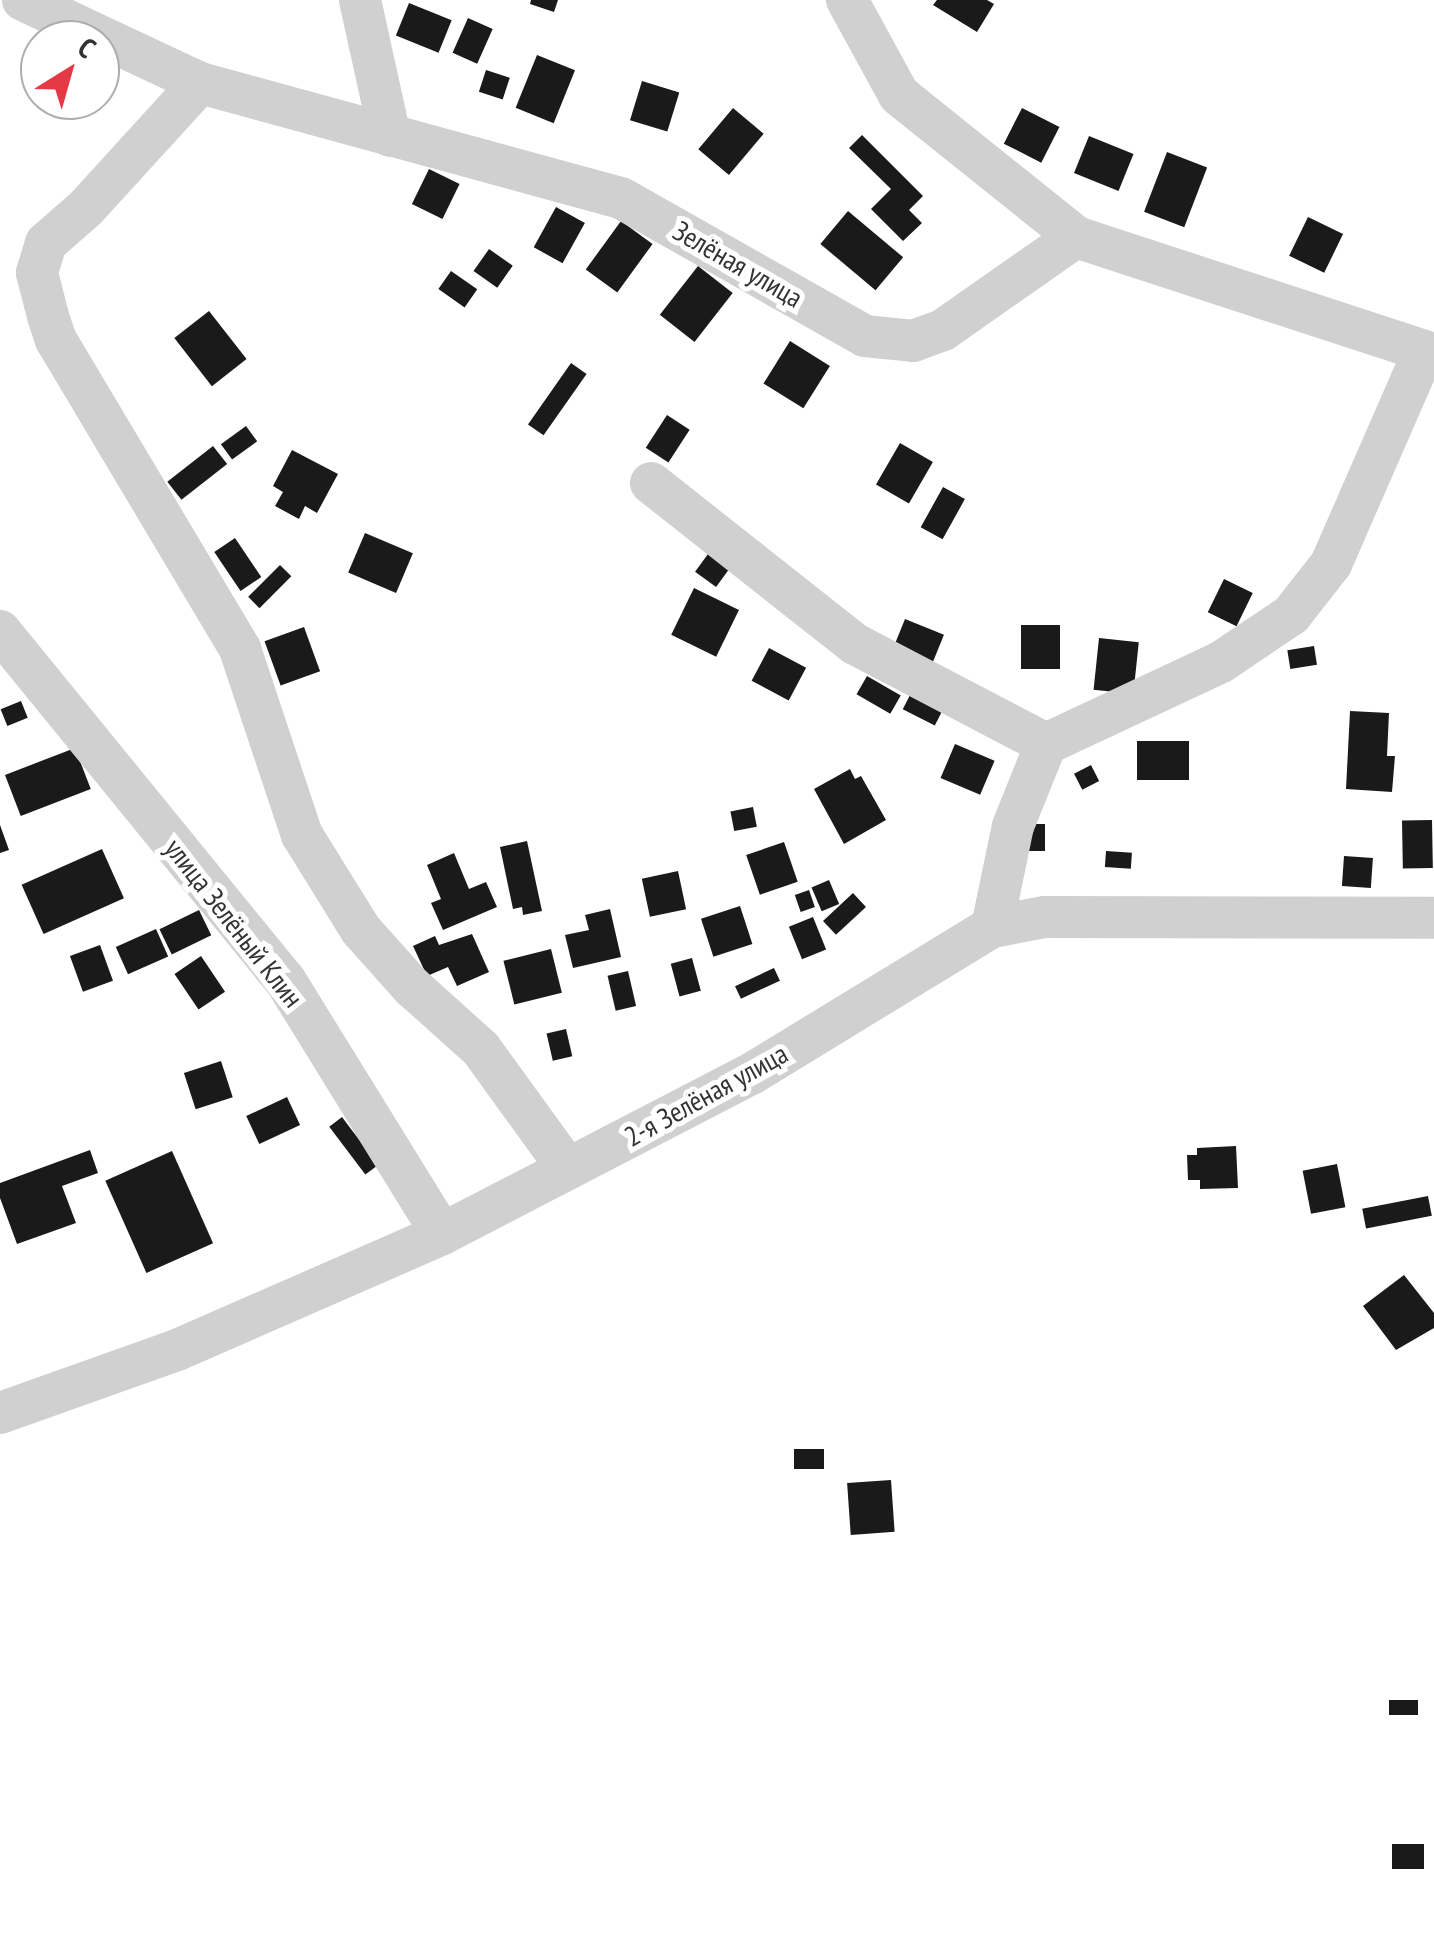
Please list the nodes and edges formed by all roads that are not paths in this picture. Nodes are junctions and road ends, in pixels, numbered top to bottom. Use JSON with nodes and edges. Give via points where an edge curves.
{"nodes":[{"id":1,"x":24,"y":0,"type":"edge"},
{"id":2,"x":360,"y":0,"type":"edge"},
{"id":3,"x":847,"y":0,"type":"edge"},
{"id":4,"x":200,"y":82,"type":"junction"},
{"id":5,"x":390,"y":136,"type":"junction"},
{"id":6,"x":1076,"y":237,"type":"junction"},
{"id":7,"x":1428,"y":353,"type":"edge"},
{"id":8,"x":652,"y":483,"type":"dead end"},
{"id":9,"x":0,"y":632,"type":"edge"},
{"id":10,"x":1046,"y":744,"type":"junction"},
{"id":11,"x":1434,"y":918,"type":"edge"},
{"id":12,"x":992,"y":926,"type":"junction"},
{"id":13,"x":568,"y":1169,"type":"junction"},
{"id":14,"x":442,"y":1234,"type":"junction"},
{"id":15,"x":0,"y":1413,"type":"edge"}],
"edges":[{"from":1,"to":4,"type":"street","name":"Зелёная улица"},
{"from":2,"to":5,"type":"street"},
{"from":3,"to":6,"type":"street","via":[[899,95]]},
{"from":4,"to":5,"type":"street","name":"Зелёная улица"},
{"from":4,"to":13,"type":"street","via":[[46,244],[37,273],[56,340],[240,650],[302,835],[362,930],[481,1049]]},
{"from":5,"to":6,"type":"street","name":"Зелёная улица","via":[[621,198],[865,336],[890,340],[929,336],[967,317]]},
{"from":6,"to":7,"type":"street"},
{"from":7,"to":10,"type":"street","via":[[1331,564],[1302,604],[1222,662]]},
{"from":8,"to":10,"type":"street","via":[[855,644]]},
{"from":9,"to":14,"type":"street","name":"улица Зелёный Клин","via":[[284,980]]},
{"from":10,"to":12,"type":"street","via":[[1013,826]]},
{"from":11,"to":12,"type":"street","name":"2-я Зелёная улица","via":[[1045,917]]},
{"from":12,"to":13,"type":"street","name":"2-я Зелёная улица","via":[[751,1074]]},
{"from":13,"to":14,"type":"street","name":"2-я Зелёная улица"},
{"from":14,"to":15,"type":"street","name":"2-я Зелёная улица","via":[[177,1350]]}]}
